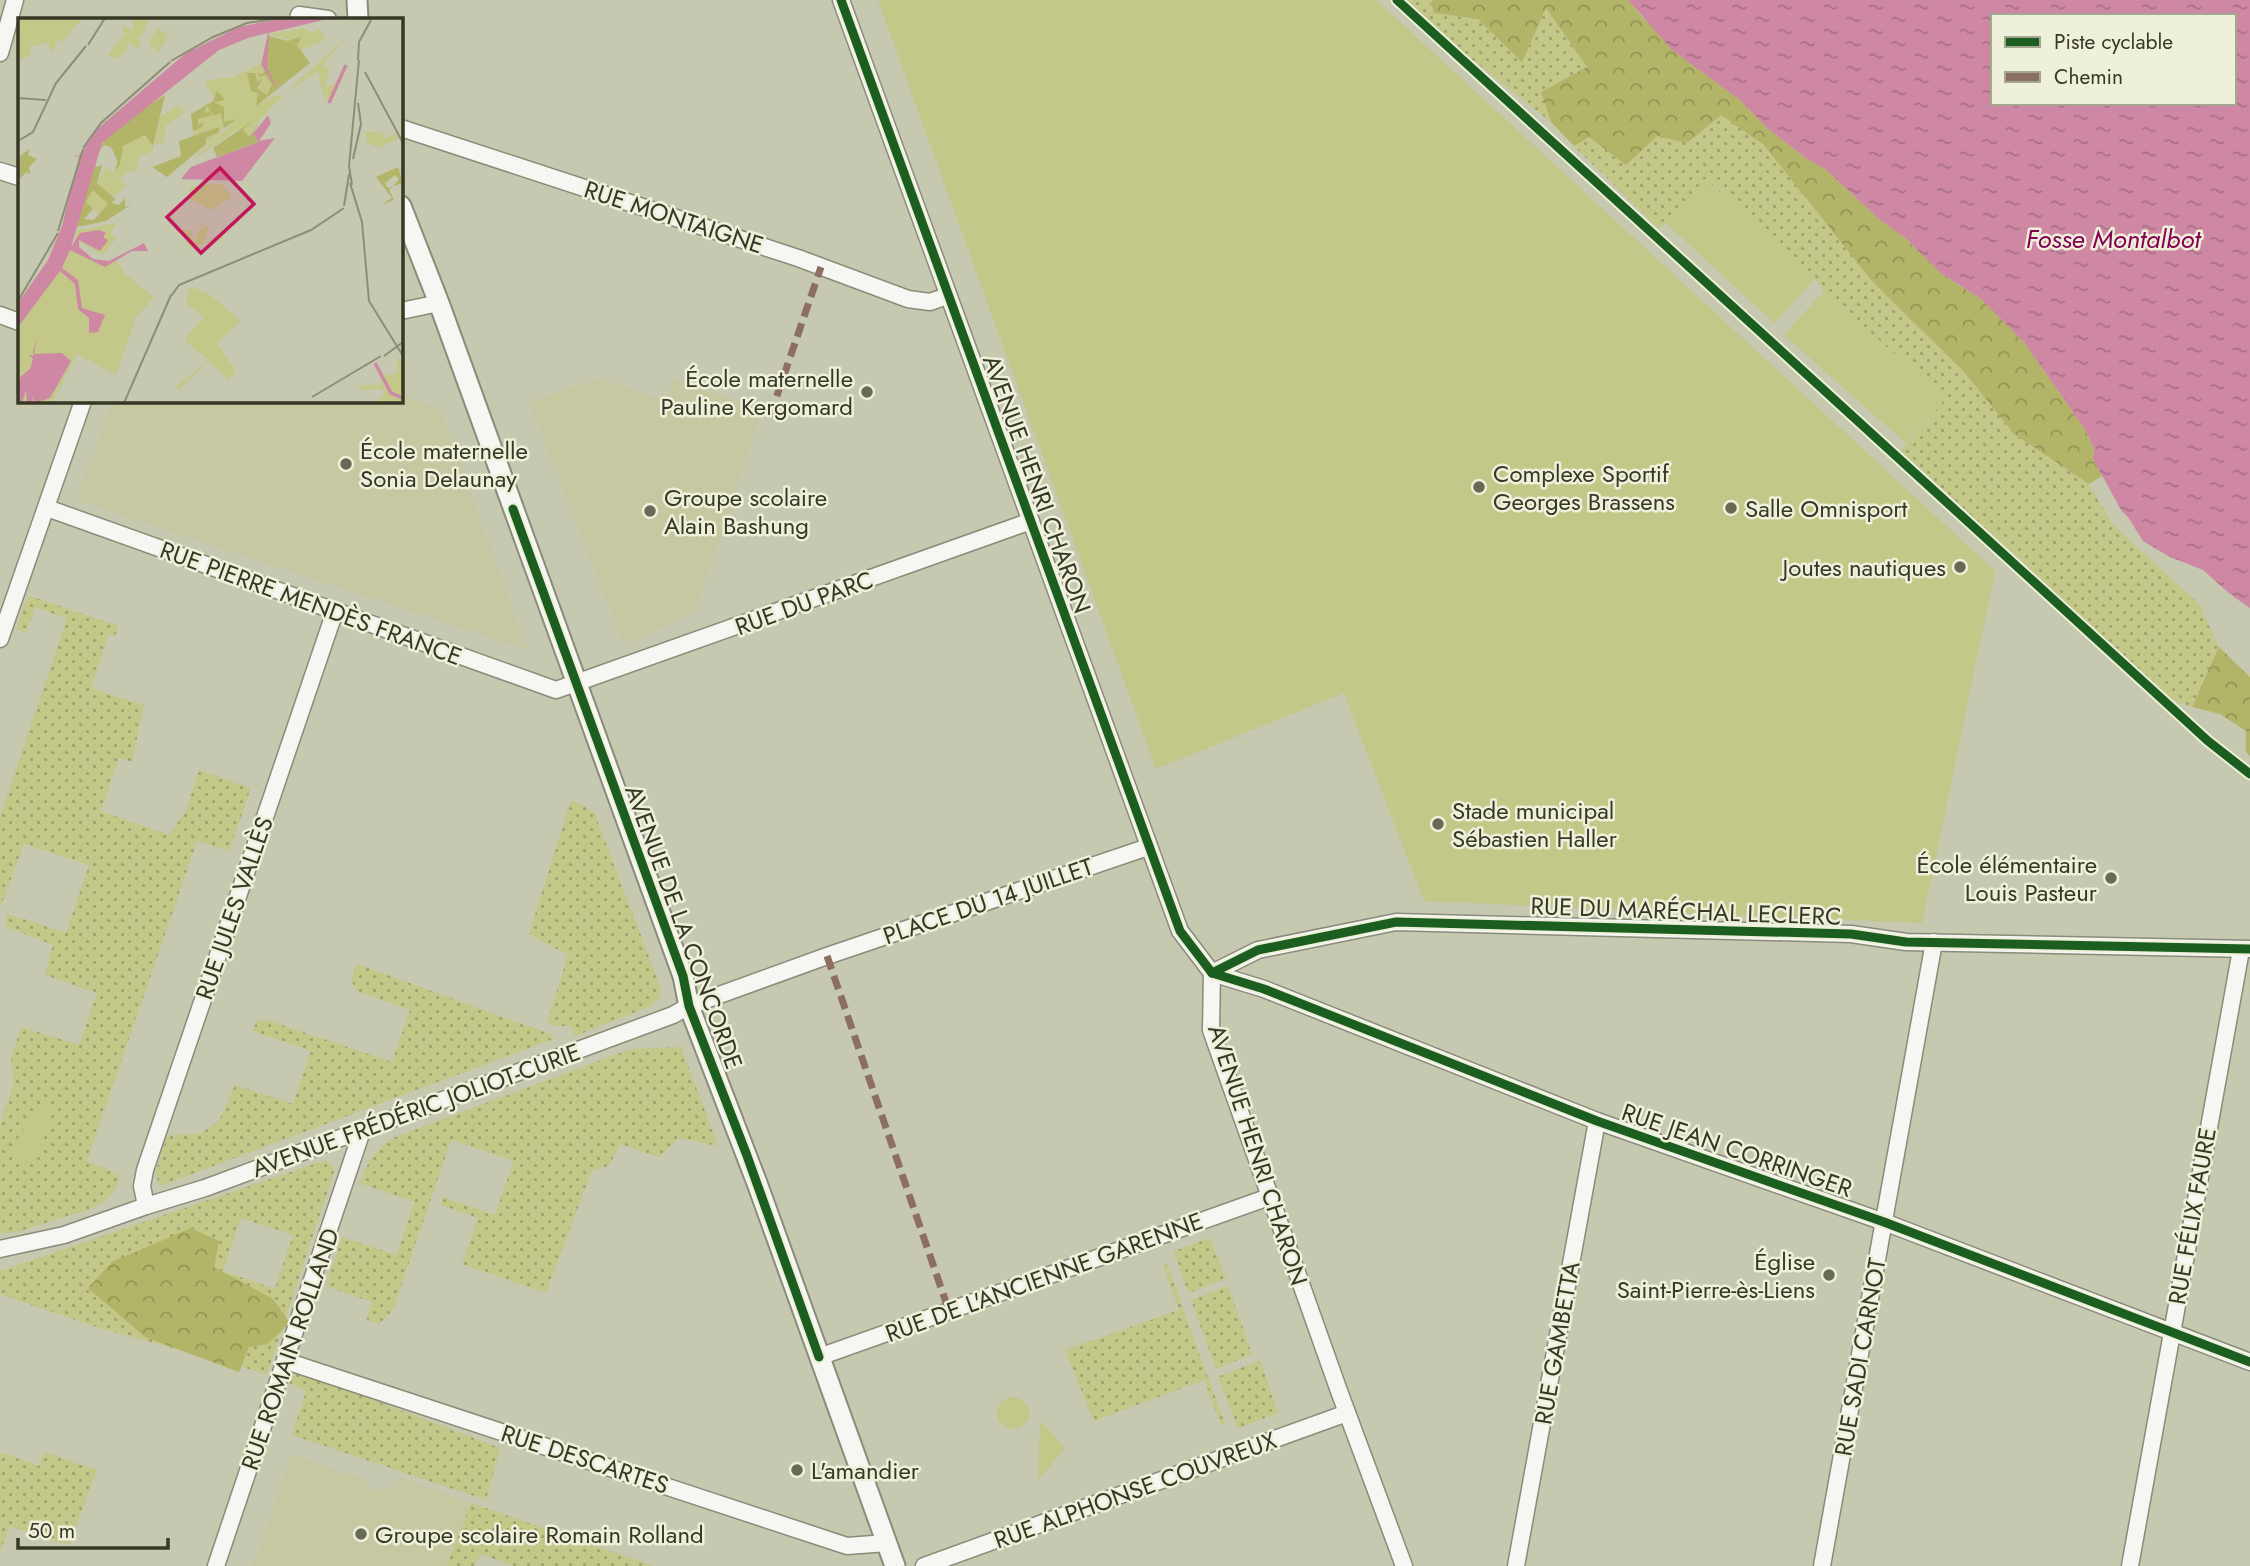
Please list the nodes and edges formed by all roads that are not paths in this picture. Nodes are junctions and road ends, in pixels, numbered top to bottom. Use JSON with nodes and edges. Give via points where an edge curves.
{"nodes":[{"id":1,"x":15,"y":0,"type":"edge"},
{"id":2,"x":357,"y":0,"type":"edge"},
{"id":3,"x":841,"y":0,"type":"edge"},
{"id":4,"x":298,"y":18,"type":"edge"},
{"id":5,"x":321,"y":18,"type":"edge"},
{"id":6,"x":358,"y":18,"type":"edge"},
{"id":7,"x":0,"y":53,"type":"edge"},
{"id":8,"x":402,"y":128,"type":"edge"},
{"id":9,"x":0,"y":171,"type":"edge"},
{"id":10,"x":18,"y":177,"type":"edge"},
{"id":11,"x":402,"y":209,"type":"edge"},
{"id":12,"x":947,"y":296,"type":"junction"},
{"id":13,"x":439,"y":303,"type":"junction"},
{"id":14,"x":402,"y":312,"type":"edge"},
{"id":15,"x":0,"y":315,"type":"edge"},
{"id":16,"x":18,"y":322,"type":"edge"},
{"id":17,"x":83,"y":402,"type":"edge"},
{"id":18,"x":47,"y":508,"type":"junction"},
{"id":19,"x":1031,"y":521,"type":"junction"},
{"id":20,"x":335,"y":611,"type":"junction"},
{"id":21,"x":0,"y":639,"type":"edge"},
{"id":22,"x":576,"y":684,"type":"junction"},
{"id":23,"x":1148,"y":847,"type":"junction"},
{"id":24,"x":1934,"y":942,"type":"junction"},
{"id":25,"x":2246,"y":949,"type":"edge"},
{"id":26,"x":827,"y":956,"type":"joint"},
{"id":27,"x":1212,"y":972,"type":"junction"},
{"id":28,"x":689,"y":1006,"type":"junction"},
{"id":29,"x":1597,"y":1121,"type":"junction"},
{"id":30,"x":362,"y":1131,"type":"junction"},
{"id":31,"x":1269,"y":1197,"type":"junction"},
{"id":32,"x":146,"y":1206,"type":"junction"},
{"id":33,"x":1884,"y":1222,"type":"junction"},
{"id":34,"x":0,"y":1249,"type":"edge"},
{"id":35,"x":2171,"y":1332,"type":"junction"},
{"id":36,"x":819,"y":1357,"type":"junction"},
{"id":37,"x":286,"y":1361,"type":"junction"},
{"id":38,"x":2250,"y":1362,"type":"edge"},
{"id":39,"x":1347,"y":1413,"type":"junction"},
{"id":40,"x":887,"y":1543,"type":"junction"},
{"id":41,"x":216,"y":1566,"type":"edge"},
{"id":42,"x":895,"y":1566,"type":"edge"},
{"id":43,"x":923,"y":1566,"type":"edge"},
{"id":44,"x":1404,"y":1566,"type":"edge"},
{"id":45,"x":1516,"y":1566,"type":"edge"},
{"id":46,"x":1822,"y":1566,"type":"edge"},
{"id":47,"x":2130,"y":1566,"type":"edge"}],
"edges":[{"from":1,"to":7,"type":"street"},
{"from":2,"to":6,"type":"street"},
{"from":3,"to":12,"type":"street","name":"AVENUE HENRI CHARON"},
{"from":4,"to":5,"type":"street"},
{"from":8,"to":12,"type":"street","name":"RUE MONTAIGNE","via":[[798,258],[908,299],[930,302]]},
{"from":9,"to":10,"type":"street"},
{"from":11,"to":13,"type":"street","name":"AVENUE DE LA CONCORDE"},
{"from":12,"to":19,"type":"street","name":"AVENUE HENRI CHARON"},
{"from":13,"to":14,"type":"street"},
{"from":13,"to":22,"type":"street","name":"AVENUE DE LA CONCORDE"},
{"from":15,"to":16,"type":"street"},
{"from":17,"to":18,"type":"street"},
{"from":18,"to":20,"type":"street","name":"RUE PIERRE MENDÈS FRANCE"},
{"from":18,"to":21,"type":"street"},
{"from":19,"to":22,"type":"street","name":"RUE DU PARC"},
{"from":19,"to":23,"type":"street","name":"AVENUE HENRI CHARON"},
{"from":20,"to":22,"type":"street","name":"RUE PIERRE MENDÈS FRANCE","via":[[555,690]]},
{"from":20,"to":32,"type":"street","name":"RUE JULES VALLÈS","via":[[145,1170]]},
{"from":22,"to":28,"type":"street","name":"AVENUE DE LA CONCORDE","via":[[683,976]]},
{"from":23,"to":26,"type":"street","name":"PLACE DU 14 JUILLET"},
{"from":23,"to":27,"type":"street","name":"AVENUE HENRI CHARON","via":[[1180,930]]},
{"from":24,"to":25,"type":"street","name":"RUE DU MARÉCHAL LECLERC"},
{"from":24,"to":27,"type":"street","name":"RUE DU MARÉCHAL LECLERC","via":[[1851,934],[1396,922],[1258,950]]},
{"from":24,"to":33,"type":"street","name":"RUE SADI CARNOT"},
{"from":25,"to":35,"type":"street","name":"RUE FÉLIX FAURE"},
{"from":26,"to":28,"type":"street","name":"AVENUE FRÉDÉRIC JOLIOT-CURIE"},
{"from":27,"to":29,"type":"street","name":"RUE JEAN CORRINGER"},
{"from":27,"to":31,"type":"street","name":"AVENUE HENRI CHARON","via":[[1211,1030]]},
{"from":28,"to":30,"type":"street","name":"AVENUE FRÉDÉRIC JOLIOT-CURIE"},
{"from":28,"to":36,"type":"street","name":"AVENUE DE LA CONCORDE"},
{"from":29,"to":33,"type":"street","name":"RUE JEAN CORRINGER"},
{"from":29,"to":45,"type":"street","name":"RUE GAMBETTA"},
{"from":30,"to":32,"type":"street","name":"AVENUE FRÉDÉRIC JOLIOT-CURIE"},
{"from":30,"to":37,"type":"street","name":"RUE ROMAIN ROLLAND"},
{"from":31,"to":36,"type":"street","name":"RUE DE L'ANCIENNE GARENNE"},
{"from":31,"to":39,"type":"street","name":"AVENUE HENRI CHARON"},
{"from":32,"to":34,"type":"street","name":"AVENUE FRÉDÉRIC JOLIOT-CURIE","via":[[64,1235]]},
{"from":33,"to":35,"type":"street","name":"RUE JEAN CORRINGER"},
{"from":33,"to":46,"type":"street","name":"RUE SADI CARNOT"},
{"from":35,"to":38,"type":"street","name":"RUE JEAN CORRINGER"},
{"from":35,"to":47,"type":"street","name":"RUE FÉLIX FAURE"},
{"from":36,"to":40,"type":"street","name":"AVENUE DE LA CONCORDE"},
{"from":37,"to":40,"type":"street","name":"RUE DESCARTES","via":[[847,1546]]},
{"from":37,"to":41,"type":"street","name":"RUE ROMAIN ROLLAND"},
{"from":39,"to":43,"type":"street","name":"RUE ALPHONSE COUVREUX"},
{"from":39,"to":44,"type":"street","name":"AVENUE HENRI CHARON"},
{"from":40,"to":42,"type":"street","name":"AVENUE DE LA CONCORDE"}]}
